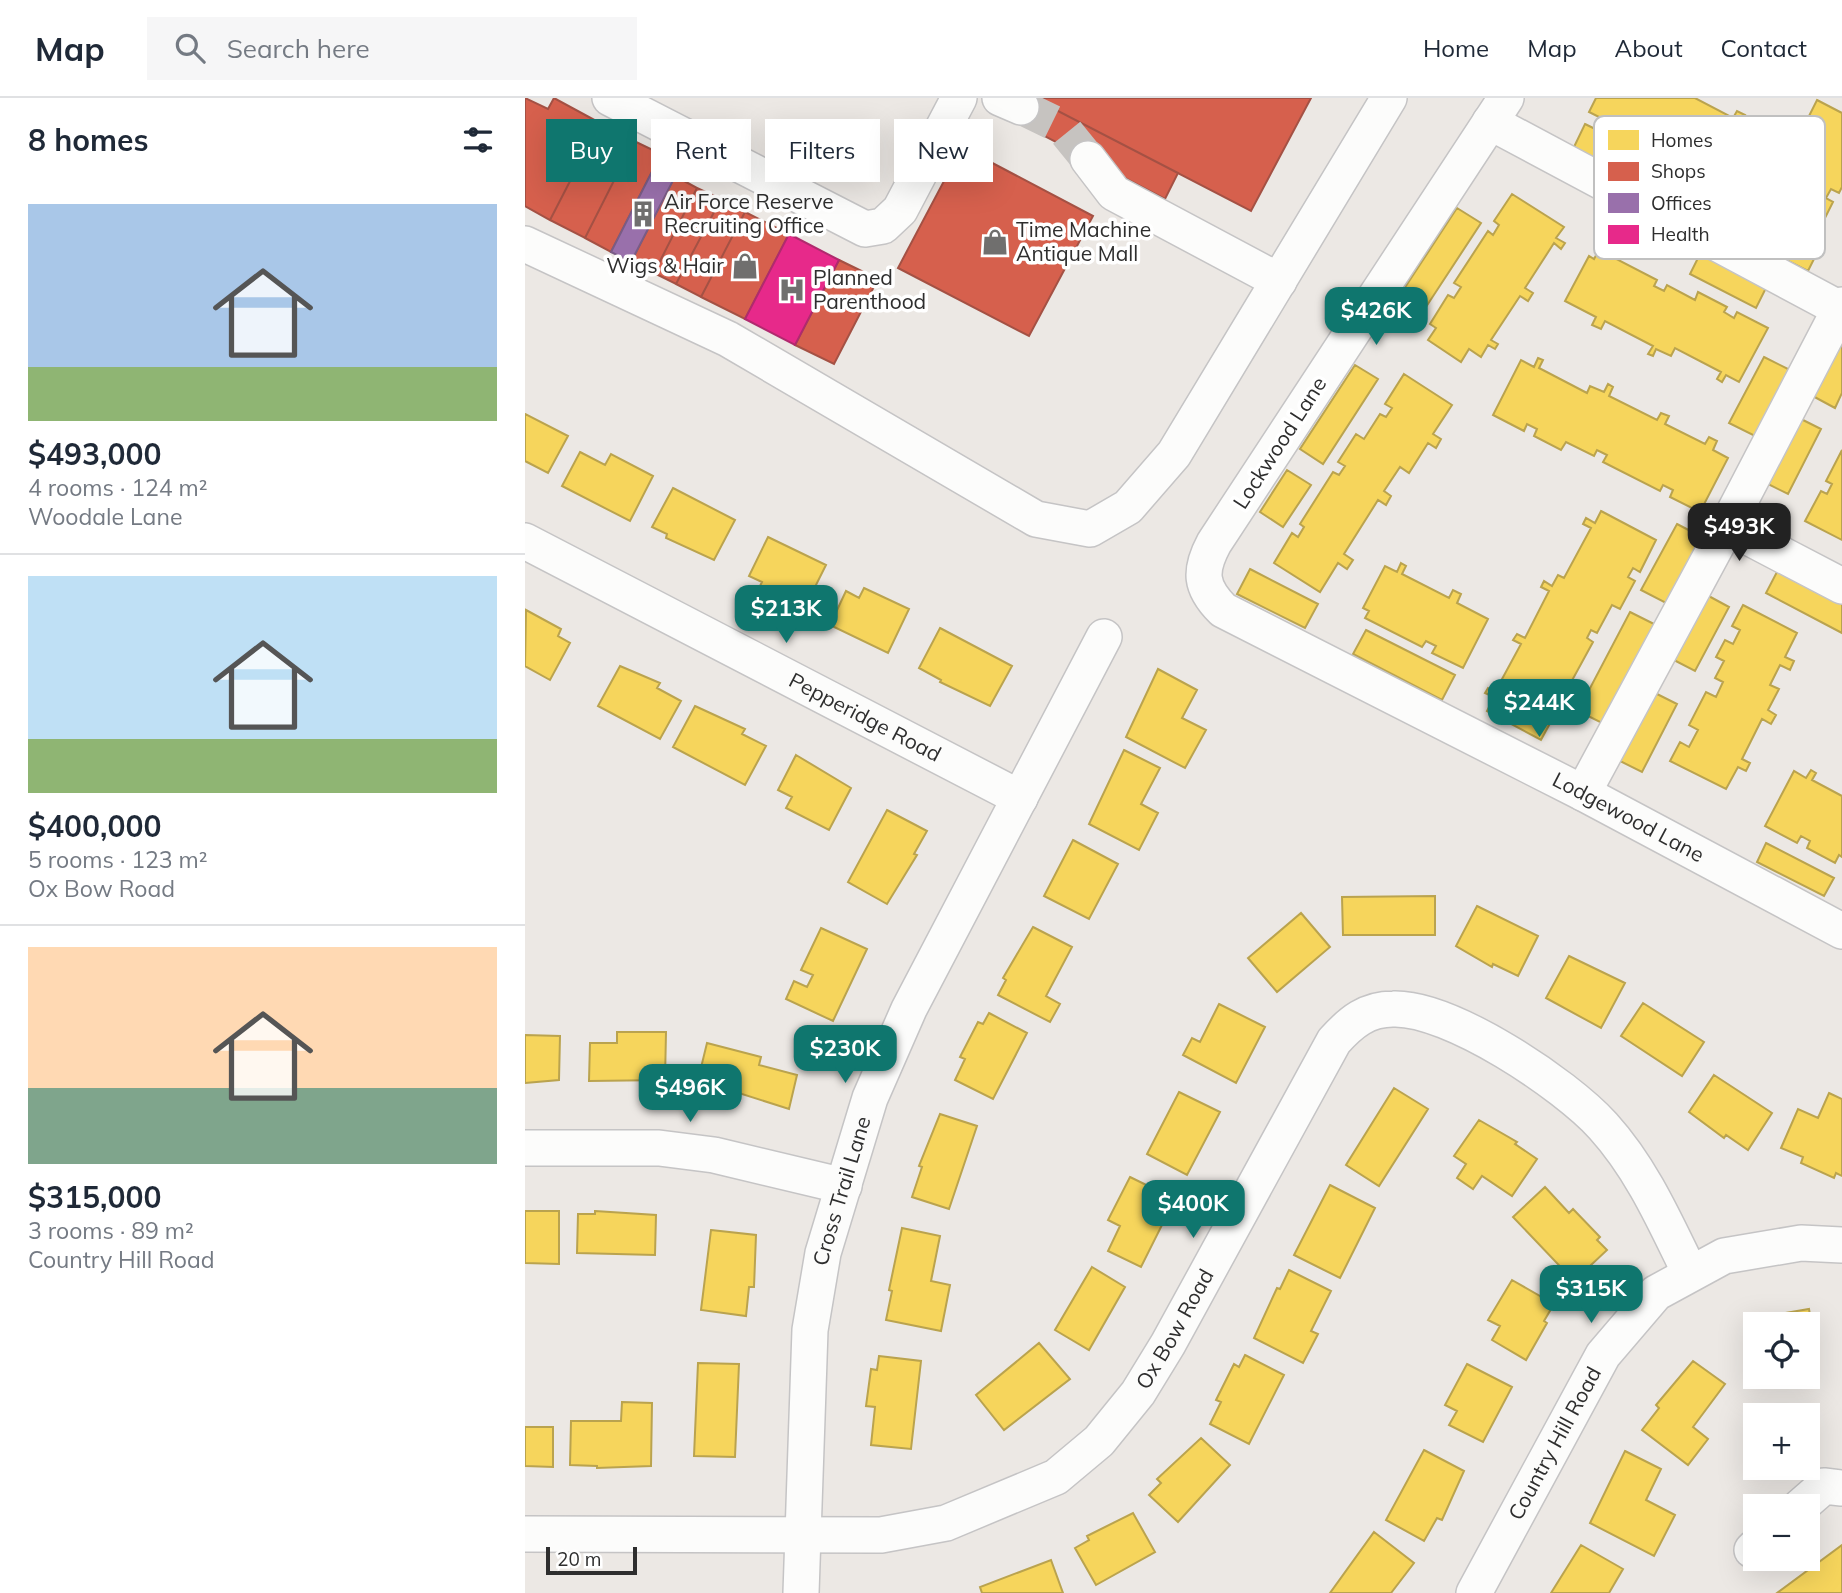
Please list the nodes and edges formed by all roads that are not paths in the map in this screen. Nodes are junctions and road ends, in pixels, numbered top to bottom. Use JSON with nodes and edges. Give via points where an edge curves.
{"nodes":[{"id":1,"x":610,"y":98,"type":"edge"},
{"id":2,"x":959,"y":98,"type":"edge"},
{"id":3,"x":1389,"y":98,"type":"edge"},
{"id":4,"x":1498,"y":110,"type":"edge"},
{"id":5,"x":1088,"y":159,"type":"tunnel mouth"},
{"id":6,"x":1594,"y":165,"type":"edge"},
{"id":7,"x":525,"y":244,"type":"edge"},
{"id":8,"x":1757,"y":259,"type":"edge"},
{"id":9,"x":1279,"y":281,"type":"junction"},
{"id":10,"x":1841,"y":307,"type":"edge"},
{"id":11,"x":1727,"y":526,"type":"junction"},
{"id":12,"x":525,"y":541,"type":"edge"},
{"id":13,"x":1202,"y":580,"type":"joint"},
{"id":14,"x":1842,"y":586,"type":"edge"},
{"id":15,"x":1104,"y":637,"type":"dead end"},
{"id":16,"x":1583,"y":793,"type":"junction"},
{"id":17,"x":1020,"y":798,"type":"junction"},
{"id":18,"x":1842,"y":931,"type":"edge"},
{"id":19,"x":525,"y":1148,"type":"edge"},
{"id":20,"x":844,"y":1186,"type":"junction"},
{"id":21,"x":1842,"y":1245,"type":"edge"},
{"id":22,"x":1690,"y":1273,"type":"junction"},
{"id":23,"x":1842,"y":1488,"type":"edge"},
{"id":24,"x":1815,"y":1494,"type":"edge"},
{"id":25,"x":525,"y":1534,"type":"edge"},
{"id":26,"x":801,"y":1535,"type":"junction"},
{"id":27,"x":801,"y":1593,"type":"edge"},
{"id":28,"x":1474,"y":1593,"type":"edge"}],
"edges":[{"from":1,"to":2,"type":"street","via":[[865,229],[883,226],[899,210]]},
{"from":3,"to":9,"type":"street"},
{"from":4,"to":6,"type":"street"},
{"from":4,"to":13,"type":"street","name":"Lockwood Lane","via":[[1214,544]]},
{"from":5,"to":9,"type":"street","via":[[1114,193]]},
{"from":7,"to":9,"type":"street","via":[[728,339],[1036,519],[1090,529],[1128,507],[1174,454]]},
{"from":8,"to":10,"type":"street"},
{"from":10,"to":11,"type":"street"},
{"from":11,"to":14,"type":"street"},
{"from":11,"to":16,"type":"street"},
{"from":12,"to":17,"type":"street","name":"Pepperidge Road"},
{"from":13,"to":16,"type":"street","name":"Lodgewood Lane","via":[[1223,610]]},
{"from":15,"to":17,"type":"street","name":"Cross Trail Lane"},
{"from":16,"to":18,"type":"street","name":"Lodgewood Lane"},
{"from":17,"to":20,"type":"street","name":"Cross Trail Lane","via":[[909,1009],[870,1098]]},
{"from":19,"to":20,"type":"street","via":[[659,1148],[726,1157]]},
{"from":20,"to":26,"type":"street","name":"Cross Trail Lane","via":[[823,1253],[810,1329]]},
{"from":21,"to":22,"type":"street","name":"Country Hill Road","via":[[1801,1243],[1762,1248],[1724,1256]]},
{"from":22,"to":26,"type":"street","name":"Ox Bow Road","via":[[1642,1177],[1604,1127],[1567,1091],[1524,1061],[1414,1009],[1369,1013],[1350,1023],[1334,1041],[1168,1344],[1138,1393],[1099,1441],[1056,1477],[946,1523],[881,1535]]},
{"from":22,"to":28,"type":"street","name":"Country Hill Road","via":[[1656,1293],[1604,1355]]},
{"from":23,"to":24,"type":"street","via":[[1825,1486]]},
{"from":25,"to":26,"type":"street","name":"Ox Bow Road"},
{"from":26,"to":27,"type":"street","name":"Cross Trail Lane"}]}
